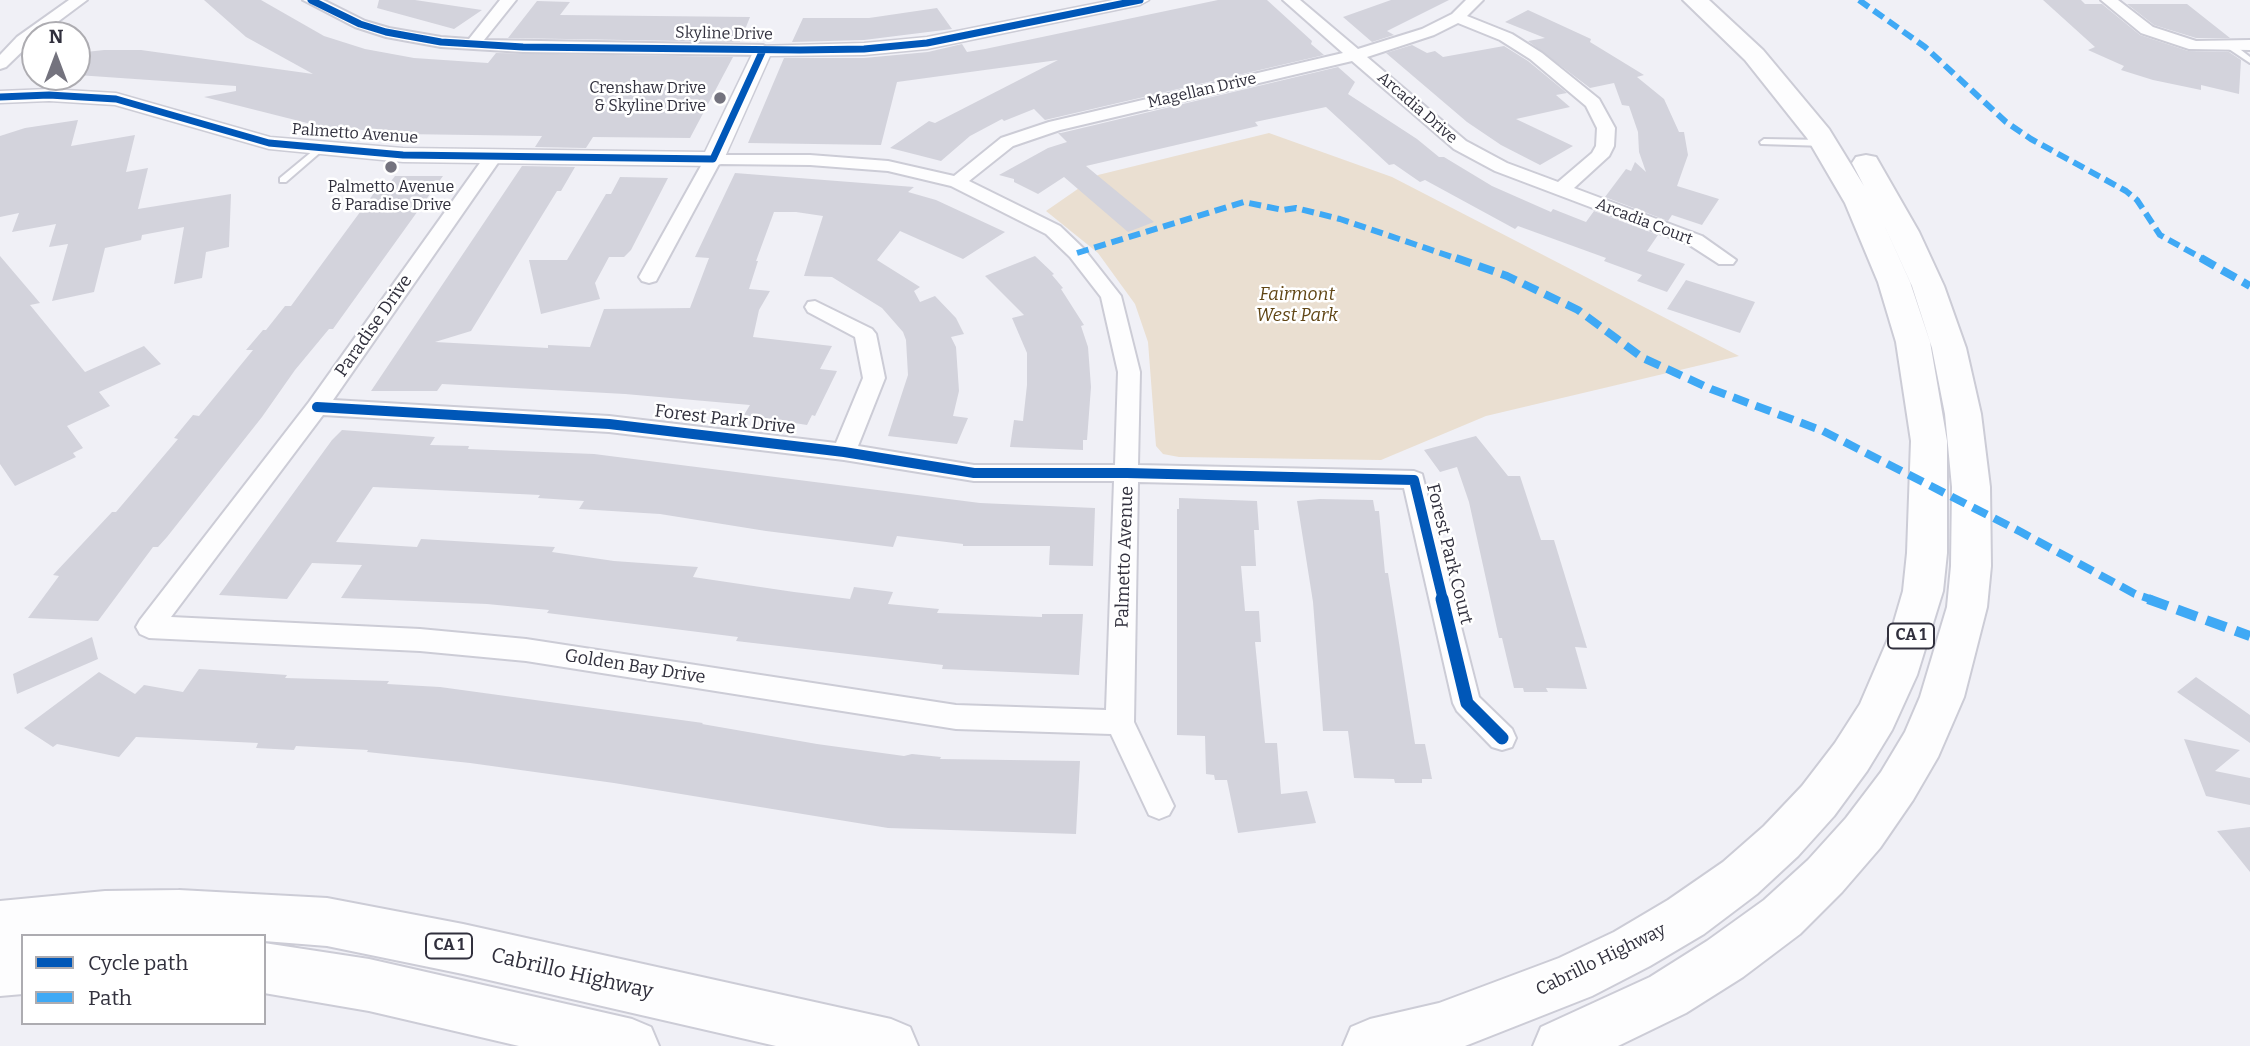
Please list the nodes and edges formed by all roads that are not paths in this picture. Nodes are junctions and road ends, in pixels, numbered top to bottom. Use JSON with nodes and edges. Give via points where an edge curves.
{"nodes":[{"id":1,"x":79,"y":0,"type":"edge"},
{"id":2,"x":311,"y":0,"type":"edge"},
{"id":3,"x":508,"y":0,"type":"edge"},
{"id":4,"x":1140,"y":0,"type":"edge"},
{"id":5,"x":1291,"y":0,"type":"edge"},
{"id":6,"x":1475,"y":0,"type":"edge"},
{"id":7,"x":1695,"y":0,"type":"edge"},
{"id":8,"x":1720,"y":0,"type":"edge"},
{"id":9,"x":2109,"y":0,"type":"edge"},
{"id":10,"x":1457,"y":17,"type":"junction"},
{"id":11,"x":472,"y":45,"type":"junction"},
{"id":12,"x":2229,"y":45,"type":"junction"},
{"id":13,"x":2250,"y":45,"type":"edge"},
{"id":14,"x":763,"y":50,"type":"junction"},
{"id":15,"x":1356,"y":55,"type":"junction"},
{"id":16,"x":2250,"y":61,"type":"edge"},
{"id":17,"x":0,"y":64,"type":"edge"},
{"id":18,"x":0,"y":97,"type":"edge"},
{"id":19,"x":1764,"y":142,"type":"dead end"},
{"id":20,"x":1825,"y":143,"type":"junction"},
{"id":21,"x":320,"y":148,"type":"junction"},
{"id":22,"x":493,"y":157,"type":"junction"},
{"id":23,"x":713,"y":159,"type":"junction"},
{"id":24,"x":283,"y":180,"type":"dead end"},
{"id":25,"x":957,"y":183,"type":"junction"},
{"id":26,"x":1560,"y":190,"type":"junction"},
{"id":27,"x":1726,"y":260,"type":"dead end"},
{"id":28,"x":649,"y":277,"type":"dead end"},
{"id":29,"x":815,"y":307,"type":"dead end"},
{"id":30,"x":317,"y":407,"type":"junction"},
{"id":31,"x":844,"y":452,"type":"junction"},
{"id":32,"x":1127,"y":473,"type":"junction"},
{"id":33,"x":149,"y":626,"type":"joint"},
{"id":34,"x":1119,"y":722,"type":"junction"},
{"id":35,"x":1502,"y":738,"type":"dead end"},
{"id":36,"x":1159,"y":806,"type":"dead end"},
{"id":37,"x":0,"y":925,"type":"edge"},
{"id":38,"x":266,"y":968,"type":"edge"},
{"id":39,"x":21,"y":969,"type":"edge"},
{"id":40,"x":0,"y":971,"type":"edge"},
{"id":41,"x":632,"y":1046,"type":"edge"},
{"id":42,"x":891,"y":1046,"type":"edge"},
{"id":43,"x":1370,"y":1046,"type":"edge"},
{"id":44,"x":1560,"y":1046,"type":"edge"}],
"edges":[{"from":1,"to":17,"type":"street","via":[[23,40]]},
{"from":2,"to":11,"type":"street","name":"Skyline Drive","via":[[341,17],[386,32]]},
{"from":3,"to":11,"type":"street"},
{"from":4,"to":14,"type":"street","name":"Skyline Drive","via":[[927,43]]},
{"from":5,"to":15,"type":"street","name":"Arcadia Drive"},
{"from":6,"to":10,"type":"street","name":"Magellan Drive"},
{"from":7,"to":20,"type":"highway","name":"Cabrillo Highway","number":"CA 1","via":[[1780,84]]},
{"from":8,"to":44,"type":"highway","number":"CA 1","via":[[1787,63],[1847,135],[1890,205],[1924,276],[1949,348],[1969,450],[1973,527],[1967,607],[1942,697],[1922,743],[1897,786],[1825,876],[1782,917],[1725,959],[1668,995]]},
{"from":9,"to":12,"type":"street","via":[[2147,30],[2195,46]]},
{"from":10,"to":15,"type":"street","name":"Magellan Drive","via":[[1428,32]]},
{"from":10,"to":26,"type":"street","via":[[1506,37],[1593,103],[1606,128],[1605,146],[1600,156]]},
{"from":11,"to":14,"type":"street","name":"Skyline Drive"},
{"from":12,"to":13,"type":"street"},
{"from":12,"to":16,"type":"lane"},
{"from":14,"to":23,"type":"street"},
{"from":15,"to":25,"type":"street","name":"Magellan Drive","via":[[1055,126],[1007,142]]},
{"from":15,"to":26,"type":"street","name":"Arcadia Drive","via":[[1460,145],[1500,167]]},
{"from":18,"to":21,"type":"street","name":"Palmetto Avenue","via":[[116,99],[269,143]]},
{"from":19,"to":20,"type":"lane"},
{"from":20,"to":43,"type":"highway","name":"Cabrillo Highway","number":"CA 1","via":[[1860,203],[1894,282],[1913,342],[1929,441],[1930,514],[1923,591],[1896,676],[1876,718],[1818,801],[1781,841],[1686,917],[1632,949],[1507,1005]]},
{"from":21,"to":22,"type":"street","name":"Palmetto Avenue"},
{"from":21,"to":24,"type":"lane"},
{"from":22,"to":23,"type":"street","name":"Palmetto Avenue"},
{"from":22,"to":30,"type":"street","name":"Paradise Drive"},
{"from":23,"to":25,"type":"street","name":"Palmetto Avenue","via":[[888,166]]},
{"from":23,"to":28,"type":"street"},
{"from":25,"to":32,"type":"street","name":"Palmetto Avenue","via":[[1054,230],[1111,296],[1129,372]]},
{"from":26,"to":27,"type":"street","name":"Arcadia Court","via":[[1695,240]]},
{"from":29,"to":31,"type":"street","via":[[865,334],[874,378]]},
{"from":30,"to":31,"type":"street","name":"Forest Park Drive","via":[[609,424]]},
{"from":30,"to":33,"type":"street","name":"Paradise Drive"},
{"from":31,"to":32,"type":"street","name":"Forest Park Drive","via":[[974,472]]},
{"from":32,"to":34,"type":"street","name":"Palmetto Avenue"},
{"from":32,"to":35,"type":"street","name":"Forest Park Court","via":[[1413,480],[1467,703]]},
{"from":33,"to":34,"type":"street","name":"Golden Bay Drive","via":[[526,650],[956,718]]},
{"from":34,"to":36,"type":"street"},
{"from":37,"to":42,"type":"highway","name":"Cabrillo Highway","number":"CA 1","via":[[105,915],[179,914],[327,922]]},
{"from":38,"to":41,"type":"highway","via":[[369,985]]},
{"from":39,"to":40,"type":"highway"}]}
